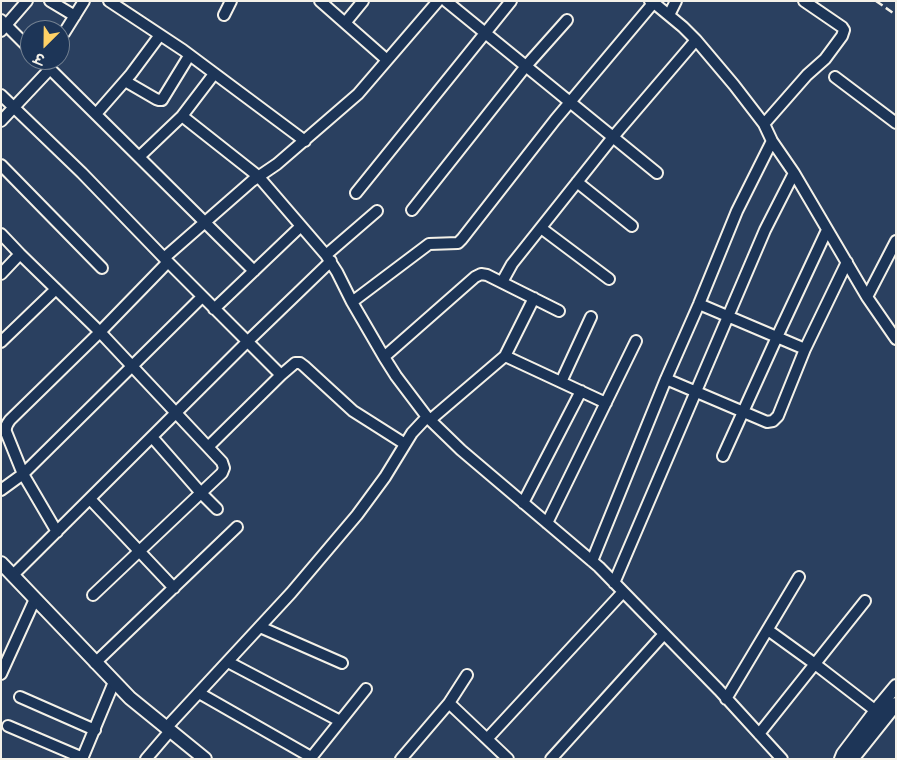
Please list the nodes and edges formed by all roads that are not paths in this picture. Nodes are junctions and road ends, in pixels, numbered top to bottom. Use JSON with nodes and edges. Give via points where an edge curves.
{"nodes":[{"id":1,"x":27,"y":1,"type":"edge"},
{"id":2,"x":50,"y":1,"type":"edge"},
{"id":3,"x":84,"y":1,"type":"edge"},
{"id":4,"x":109,"y":1,"type":"edge"},
{"id":5,"x":231,"y":1,"type":"edge"},
{"id":6,"x":320,"y":1,"type":"edge"},
{"id":7,"x":363,"y":1,"type":"edge"},
{"id":8,"x":438,"y":1,"type":"edge"},
{"id":9,"x":446,"y":1,"type":"edge"},
{"id":10,"x":511,"y":1,"type":"edge"},
{"id":11,"x":676,"y":1,"type":"edge"},
{"id":12,"x":804,"y":1,"type":"edge"},
{"id":13,"x":653,"y":2,"type":"edge"},
{"id":14,"x":669,"y":15,"type":"junction"},
{"id":15,"x":75,"y":16,"type":"junction"},
{"id":16,"x":224,"y":16,"type":"dead end"},
{"id":17,"x":567,"y":20,"type":"dead end"},
{"id":18,"x":345,"y":23,"type":"junction"},
{"id":19,"x":70,"y":24,"type":"edge"},
{"id":20,"x":3,"y":26,"type":"edge"},
{"id":21,"x":484,"y":33,"type":"junction"},
{"id":22,"x":160,"y":35,"type":"junction"},
{"id":23,"x":20,"y":40,"type":"edge"},
{"id":24,"x":696,"y":40,"type":"junction"},
{"id":25,"x":190,"y":56,"type":"junction"},
{"id":26,"x":387,"y":60,"type":"junction"},
{"id":27,"x":526,"y":66,"type":"junction"},
{"id":28,"x":49,"y":70,"type":"edge"},
{"id":29,"x":51,"y":70,"type":"edge"},
{"id":30,"x":214,"y":74,"type":"junction"},
{"id":31,"x":835,"y":77,"type":"dead end"},
{"id":32,"x":124,"y":81,"type":"junction"},
{"id":33,"x":1,"y":95,"type":"edge"},
{"id":34,"x":570,"y":102,"type":"junction"},
{"id":35,"x":15,"y":108,"type":"junction"},
{"id":36,"x":96,"y":114,"type":"junction"},
{"id":37,"x":182,"y":116,"type":"junction"},
{"id":38,"x":1,"y":121,"type":"edge"},
{"id":39,"x":896,"y":123,"type":"edge"},
{"id":40,"x":764,"y":124,"type":"junction"},
{"id":41,"x":612,"y":136,"type":"junction"},
{"id":42,"x":304,"y":141,"type":"junction"},
{"id":43,"x":772,"y":141,"type":"junction"},
{"id":44,"x":139,"y":157,"type":"junction"},
{"id":45,"x":1,"y":165,"type":"edge"},
{"id":46,"x":657,"y":173,"type":"dead end"},
{"id":47,"x":794,"y":173,"type":"junction"},
{"id":48,"x":258,"y":176,"type":"junction"},
{"id":49,"x":577,"y":182,"type":"junction"},
{"id":50,"x":356,"y":193,"type":"dead end"},
{"id":51,"x":412,"y":210,"type":"dead end"},
{"id":52,"x":377,"y":211,"type":"dead end"},
{"id":53,"x":204,"y":223,"type":"junction"},
{"id":54,"x":301,"y":226,"type":"junction"},
{"id":55,"x":632,"y":226,"type":"dead end"},
{"id":56,"x":541,"y":228,"type":"junction"},
{"id":57,"x":827,"y":230,"type":"junction"},
{"id":58,"x":2,"y":237,"type":"edge"},
{"id":59,"x":896,"y":241,"type":"edge"},
{"id":60,"x":20,"y":254,"type":"junction"},
{"id":61,"x":329,"y":258,"type":"junction"},
{"id":62,"x":166,"y":260,"type":"junction"},
{"id":63,"x":846,"y":262,"type":"junction"},
{"id":64,"x":102,"y":268,"type":"dead end"},
{"id":65,"x":254,"y":271,"type":"junction"},
{"id":66,"x":1,"y":274,"type":"edge"},
{"id":67,"x":609,"y":279,"type":"dead end"},
{"id":68,"x":502,"y":282,"type":"junction"},
{"id":69,"x":56,"y":289,"type":"junction"},
{"id":70,"x":202,"y":297,"type":"junction"},
{"id":71,"x":867,"y":297,"type":"junction"},
{"id":72,"x":534,"y":298,"type":"junction"},
{"id":73,"x":352,"y":302,"type":"junction"},
{"id":74,"x":700,"y":304,"type":"junction"},
{"id":75,"x":214,"y":309,"type":"junction"},
{"id":76,"x":558,"y":311,"type":"dead end"},
{"id":77,"x":728,"y":316,"type":"junction"},
{"id":78,"x":591,"y":317,"type":"dead end"},
{"id":79,"x":100,"y":332,"type":"junction"},
{"id":80,"x":776,"y":337,"type":"junction"},
{"id":81,"x":896,"y":339,"type":"edge"},
{"id":82,"x":636,"y":340,"type":"dead end"},
{"id":83,"x":1,"y":342,"type":"edge"},
{"id":84,"x":247,"y":342,"type":"junction"},
{"id":85,"x":805,"y":349,"type":"junction"},
{"id":86,"x":505,"y":356,"type":"junction"},
{"id":87,"x":384,"y":357,"type":"junction"},
{"id":88,"x":132,"y":366,"type":"junction"},
{"id":89,"x":281,"y":375,"type":"junction"},
{"id":90,"x":666,"y":379,"type":"junction"},
{"id":91,"x":561,"y":382,"type":"junction"},
{"id":92,"x":581,"y":391,"type":"junction"},
{"id":93,"x":696,"y":392,"type":"junction"},
{"id":94,"x":606,"y":403,"type":"junction"},
{"id":95,"x":744,"y":411,"type":"junction"},
{"id":96,"x":176,"y":413,"type":"junction"},
{"id":97,"x":429,"y":418,"type":"junction"},
{"id":98,"x":152,"y":437,"type":"junction"},
{"id":99,"x":405,"y":444,"type":"junction"},
{"id":100,"x":208,"y":447,"type":"junction"},
{"id":101,"x":723,"y":456,"type":"dead end"},
{"id":102,"x":23,"y":474,"type":"junction"},
{"id":103,"x":1,"y":490,"type":"edge"},
{"id":104,"x":201,"y":493,"type":"junction"},
{"id":105,"x":90,"y":500,"type":"junction"},
{"id":106,"x":523,"y":503,"type":"junction"},
{"id":107,"x":217,"y":509,"type":"dead end"},
{"id":108,"x":546,"y":523,"type":"junction"},
{"id":109,"x":237,"y":527,"type":"dead end"},
{"id":110,"x":57,"y":532,"type":"junction"},
{"id":111,"x":139,"y":551,"type":"junction"},
{"id":112,"x":592,"y":561,"type":"junction"},
{"id":113,"x":1,"y":563,"type":"edge"},
{"id":114,"x":13,"y":576,"type":"junction"},
{"id":115,"x":799,"y":577,"type":"dead end"},
{"id":116,"x":614,"y":583,"type":"junction"},
{"id":117,"x":174,"y":588,"type":"junction"},
{"id":118,"x":623,"y":592,"type":"junction"},
{"id":119,"x":92,"y":595,"type":"dead end"},
{"id":120,"x":35,"y":599,"type":"junction"},
{"id":121,"x":865,"y":601,"type":"dead end"},
{"id":122,"x":260,"y":627,"type":"junction"},
{"id":123,"x":768,"y":630,"type":"junction"},
{"id":124,"x":664,"y":634,"type":"junction"},
{"id":125,"x":95,"y":662,"type":"junction"},
{"id":126,"x":228,"y":662,"type":"junction"},
{"id":127,"x":342,"y":663,"type":"dead end"},
{"id":128,"x":815,"y":664,"type":"junction"},
{"id":129,"x":1,"y":674,"type":"edge"},
{"id":130,"x":467,"y":675,"type":"dead end"},
{"id":131,"x":114,"y":682,"type":"junction"},
{"id":132,"x":896,"y":686,"type":"edge"},
{"id":133,"x":366,"y":689,"type":"dead end"},
{"id":134,"x":198,"y":693,"type":"junction"},
{"id":135,"x":20,"y":696,"type":"dead end"},
{"id":136,"x":726,"y":699,"type":"junction"},
{"id":137,"x":449,"y":703,"type":"junction"},
{"id":138,"x":896,"y":704,"type":"edge"},
{"id":139,"x":876,"y":711,"type":"junction"},
{"id":140,"x":340,"y":721,"type":"junction"},
{"id":141,"x":8,"y":726,"type":"dead end"},
{"id":142,"x":168,"y":729,"type":"junction"},
{"id":143,"x":95,"y":730,"type":"junction"},
{"id":144,"x":759,"y":734,"type":"junction"},
{"id":145,"x":487,"y":738,"type":"junction"},
{"id":146,"x":201,"y":757,"type":"edge"},
{"id":147,"x":311,"y":758,"type":"edge"},
{"id":148,"x":846,"y":758,"type":"edge"},
{"id":149,"x":83,"y":759,"type":"edge"},
{"id":150,"x":146,"y":759,"type":"edge"},
{"id":151,"x":401,"y":759,"type":"edge"},
{"id":152,"x":508,"y":759,"type":"edge"},
{"id":153,"x":551,"y":759,"type":"edge"},
{"id":154,"x":782,"y":759,"type":"edge"}],
"edges":[{"from":1,"to":20,"type":"street"},
{"from":2,"to":15,"type":"street"},
{"from":3,"to":15,"type":"street"},
{"from":4,"to":22,"type":"street"},
{"from":5,"to":16,"type":"street"},
{"from":6,"to":18,"type":"street"},
{"from":7,"to":18,"type":"street"},
{"from":8,"to":26,"type":"street"},
{"from":9,"to":21,"type":"street"},
{"from":10,"to":21,"type":"street"},
{"from":11,"to":14,"type":"street"},
{"from":12,"to":40,"type":"street","via":[[842,27],[844,32],[825,59]]},
{"from":13,"to":14,"type":"street"},
{"from":13,"to":34,"type":"street"},
{"from":14,"to":24,"type":"street"},
{"from":15,"to":19,"type":"street"},
{"from":17,"to":27,"type":"street"},
{"from":18,"to":26,"type":"street"},
{"from":20,"to":23,"type":"street"},
{"from":21,"to":27,"type":"street"},
{"from":21,"to":50,"type":"street"},
{"from":22,"to":25,"type":"street"},
{"from":22,"to":32,"type":"street"},
{"from":24,"to":40,"type":"street"},
{"from":24,"to":41,"type":"street"},
{"from":25,"to":30,"type":"street"},
{"from":25,"to":32,"type":"street","via":[[162,100]]},
{"from":26,"to":42,"type":"street","via":[[358,94]]},
{"from":27,"to":34,"type":"street"},
{"from":27,"to":51,"type":"street"},
{"from":28,"to":35,"type":"street"},
{"from":29,"to":36,"type":"street"},
{"from":30,"to":37,"type":"street"},
{"from":30,"to":42,"type":"street"},
{"from":31,"to":39,"type":"street"},
{"from":32,"to":36,"type":"street"},
{"from":33,"to":35,"type":"street"},
{"from":34,"to":41,"type":"street"},
{"from":34,"to":73,"type":"street","via":[[458,243],[429,244]]},
{"from":35,"to":38,"type":"street"},
{"from":35,"to":62,"type":"street"},
{"from":36,"to":44,"type":"street"},
{"from":37,"to":44,"type":"street"},
{"from":37,"to":48,"type":"street"},
{"from":40,"to":43,"type":"street"},
{"from":41,"to":46,"type":"street"},
{"from":41,"to":49,"type":"street"},
{"from":42,"to":48,"type":"street"},
{"from":43,"to":47,"type":"street"},
{"from":43,"to":74,"type":"street","via":[[737,211]]},
{"from":44,"to":53,"type":"street"},
{"from":45,"to":64,"type":"street"},
{"from":47,"to":57,"type":"street"},
{"from":47,"to":77,"type":"street"},
{"from":48,"to":53,"type":"street"},
{"from":48,"to":54,"type":"street"},
{"from":49,"to":55,"type":"street"},
{"from":49,"to":56,"type":"street"},
{"from":52,"to":61,"type":"street"},
{"from":53,"to":62,"type":"street"},
{"from":53,"to":65,"type":"street"},
{"from":54,"to":61,"type":"street"},
{"from":54,"to":65,"type":"street"},
{"from":56,"to":67,"type":"street"},
{"from":56,"to":68,"type":"street"},
{"from":57,"to":63,"type":"street"},
{"from":57,"to":80,"type":"street"},
{"from":58,"to":60,"type":"street"},
{"from":59,"to":71,"type":"street"},
{"from":60,"to":66,"type":"street"},
{"from":60,"to":69,"type":"street"},
{"from":61,"to":73,"type":"street"},
{"from":61,"to":84,"type":"street"},
{"from":62,"to":70,"type":"street"},
{"from":62,"to":79,"type":"street"},
{"from":63,"to":71,"type":"street"},
{"from":63,"to":85,"type":"street"},
{"from":65,"to":75,"type":"street"},
{"from":68,"to":72,"type":"street"},
{"from":68,"to":87,"type":"street","via":[[487,275],[475,277]]},
{"from":69,"to":79,"type":"street"},
{"from":69,"to":83,"type":"street"},
{"from":70,"to":75,"type":"street"},
{"from":70,"to":88,"type":"street"},
{"from":71,"to":81,"type":"street"},
{"from":72,"to":76,"type":"street"},
{"from":72,"to":86,"type":"street"},
{"from":73,"to":87,"type":"street"},
{"from":74,"to":77,"type":"street"},
{"from":74,"to":90,"type":"street"},
{"from":75,"to":84,"type":"street"},
{"from":77,"to":80,"type":"street"},
{"from":77,"to":93,"type":"street"},
{"from":78,"to":91,"type":"street"},
{"from":79,"to":88,"type":"street"},
{"from":79,"to":102,"type":"street","via":[[7,424],[6,432]]},
{"from":80,"to":85,"type":"street"},
{"from":80,"to":95,"type":"street"},
{"from":82,"to":94,"type":"street"},
{"from":84,"to":89,"type":"street"},
{"from":84,"to":96,"type":"street"},
{"from":85,"to":95,"type":"street","via":[[778,416],[767,422]]},
{"from":86,"to":91,"type":"street"},
{"from":86,"to":97,"type":"street"},
{"from":87,"to":97,"type":"street"},
{"from":88,"to":96,"type":"street"},
{"from":88,"to":102,"type":"street"},
{"from":89,"to":99,"type":"street","via":[[295,363],[300,363],[352,411]]},
{"from":89,"to":100,"type":"street"},
{"from":90,"to":93,"type":"street"},
{"from":90,"to":112,"type":"street"},
{"from":91,"to":92,"type":"street"},
{"from":92,"to":94,"type":"street"},
{"from":92,"to":106,"type":"street"},
{"from":93,"to":95,"type":"street"},
{"from":93,"to":116,"type":"street"},
{"from":94,"to":108,"type":"street"},
{"from":95,"to":101,"type":"street"},
{"from":96,"to":98,"type":"street"},
{"from":96,"to":100,"type":"street"},
{"from":97,"to":99,"type":"street"},
{"from":97,"to":106,"type":"street"},
{"from":98,"to":104,"type":"street"},
{"from":98,"to":105,"type":"street"},
{"from":99,"to":122,"type":"street","via":[[357,515]]},
{"from":100,"to":104,"type":"street","via":[[224,468],[222,474]]},
{"from":102,"to":103,"type":"street"},
{"from":102,"to":110,"type":"street"},
{"from":104,"to":107,"type":"street"},
{"from":104,"to":111,"type":"street"},
{"from":105,"to":110,"type":"street"},
{"from":105,"to":111,"type":"street"},
{"from":106,"to":108,"type":"street"},
{"from":108,"to":112,"type":"street"},
{"from":109,"to":117,"type":"street"},
{"from":110,"to":114,"type":"street"},
{"from":111,"to":117,"type":"street"},
{"from":111,"to":119,"type":"street"},
{"from":112,"to":116,"type":"street"},
{"from":113,"to":114,"type":"street"},
{"from":114,"to":120,"type":"street"},
{"from":115,"to":123,"type":"street"},
{"from":116,"to":118,"type":"street"},
{"from":117,"to":125,"type":"street"},
{"from":118,"to":124,"type":"street"},
{"from":118,"to":145,"type":"street"},
{"from":120,"to":125,"type":"street"},
{"from":120,"to":129,"type":"street"},
{"from":121,"to":128,"type":"street"},
{"from":122,"to":126,"type":"street"},
{"from":122,"to":127,"type":"street"},
{"from":123,"to":128,"type":"street"},
{"from":123,"to":136,"type":"street"},
{"from":124,"to":136,"type":"street"},
{"from":124,"to":153,"type":"street"},
{"from":125,"to":131,"type":"street"},
{"from":126,"to":134,"type":"street"},
{"from":126,"to":140,"type":"street"},
{"from":128,"to":139,"type":"street"},
{"from":128,"to":144,"type":"street"},
{"from":130,"to":137,"type":"street"},
{"from":131,"to":142,"type":"street"},
{"from":131,"to":143,"type":"street"},
{"from":132,"to":139,"type":"street"},
{"from":133,"to":140,"type":"street"},
{"from":134,"to":142,"type":"street"},
{"from":134,"to":147,"type":"street"},
{"from":135,"to":143,"type":"street"},
{"from":136,"to":144,"type":"street"},
{"from":137,"to":145,"type":"street"},
{"from":137,"to":151,"type":"street"},
{"from":138,"to":148,"type":"street"},
{"from":139,"to":148,"type":"street"},
{"from":140,"to":147,"type":"street"},
{"from":141,"to":149,"type":"street"},
{"from":142,"to":146,"type":"street"},
{"from":142,"to":150,"type":"street"},
{"from":143,"to":149,"type":"street"},
{"from":144,"to":154,"type":"street"},
{"from":145,"to":152,"type":"street"}]}
